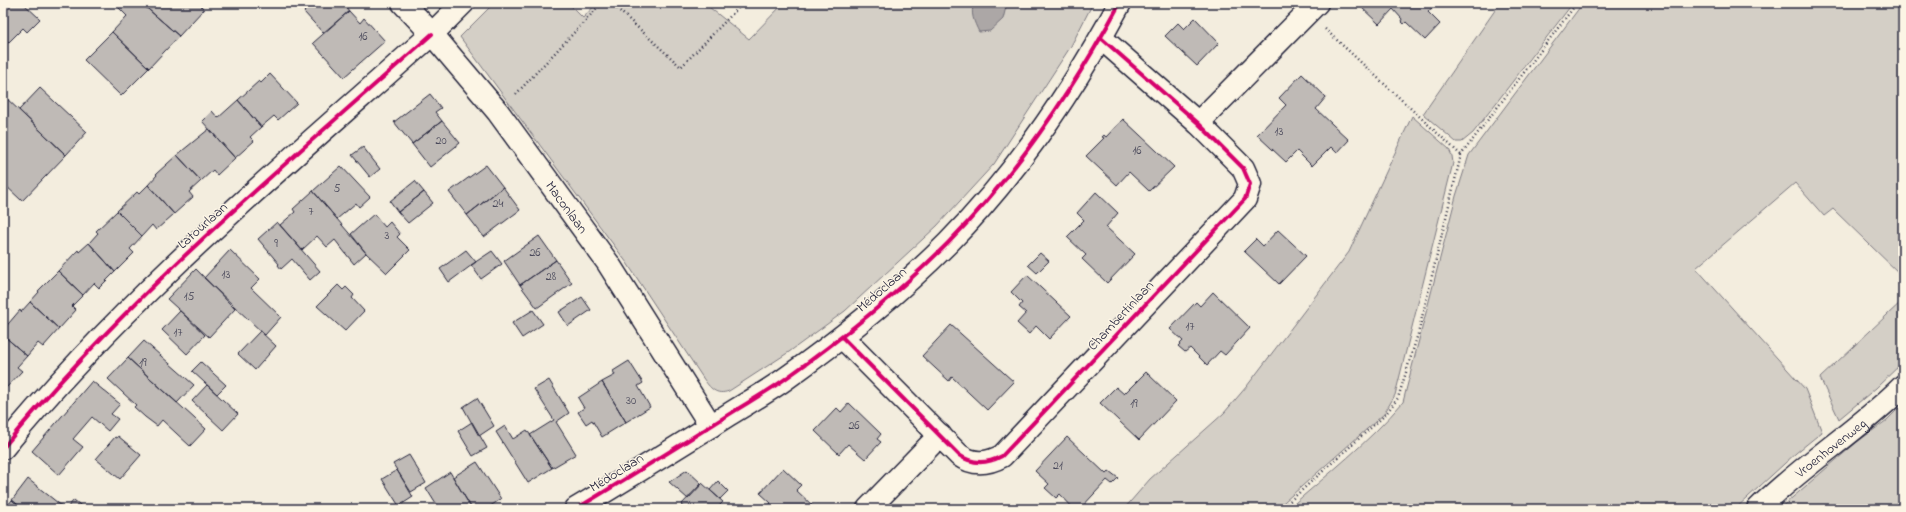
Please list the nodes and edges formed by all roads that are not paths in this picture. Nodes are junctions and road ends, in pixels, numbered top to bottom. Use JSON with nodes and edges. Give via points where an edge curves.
{"nodes":[{"id":1,"x":403,"y":3,"type":"edge"},
{"id":2,"x":463,"y":3,"type":"edge"},
{"id":3,"x":1120,"y":3,"type":"edge"},
{"id":4,"x":1313,"y":8,"type":"edge"},
{"id":5,"x":432,"y":34,"type":"junction"},
{"id":6,"x":1101,"y":38,"type":"junction"},
{"id":7,"x":1198,"y":123,"type":"junction"},
{"id":8,"x":842,"y":337,"type":"junction"},
{"id":9,"x":1903,"y":386,"type":"edge"},
{"id":10,"x":712,"y":426,"type":"junction"},
{"id":11,"x":940,"y":435,"type":"junction"},
{"id":12,"x":3,"y":448,"type":"edge"},
{"id":13,"x":576,"y":509,"type":"edge"},
{"id":14,"x":868,"y":509,"type":"edge"},
{"id":15,"x":1758,"y":509,"type":"edge"}],
"edges":[{"from":1,"to":5,"type":"street","name":"Maconlaan"},
{"from":2,"to":5,"type":"street","name":"Latourlaan"},
{"from":3,"to":6,"type":"street","name":"Médoclaan"},
{"from":4,"to":7,"type":"street"},
{"from":5,"to":10,"type":"street","name":"Maconlaan","via":[[498,112],[608,263]]},
{"from":5,"to":12,"type":"street","name":"Latourlaan","via":[[163,275],[39,404]]},
{"from":6,"to":7,"type":"street","name":"Chambertinlaan"},
{"from":6,"to":8,"type":"street","name":"Médoclaan","via":[[1043,128],[994,193],[900,289]]},
{"from":7,"to":11,"type":"street","name":"Chambertinlaan","via":[[1243,168],[1250,184],[1245,200],[1002,456],[981,463],[969,461],[959,455]]},
{"from":8,"to":10,"type":"street","name":"Médoclaan","via":[[783,380]]},
{"from":8,"to":11,"type":"street","name":"Chambertinlaan"},
{"from":9,"to":15,"type":"street","name":"Vroenhovenweg"},
{"from":10,"to":13,"type":"street","name":"Médoclaan"},
{"from":11,"to":14,"type":"street"}]}
